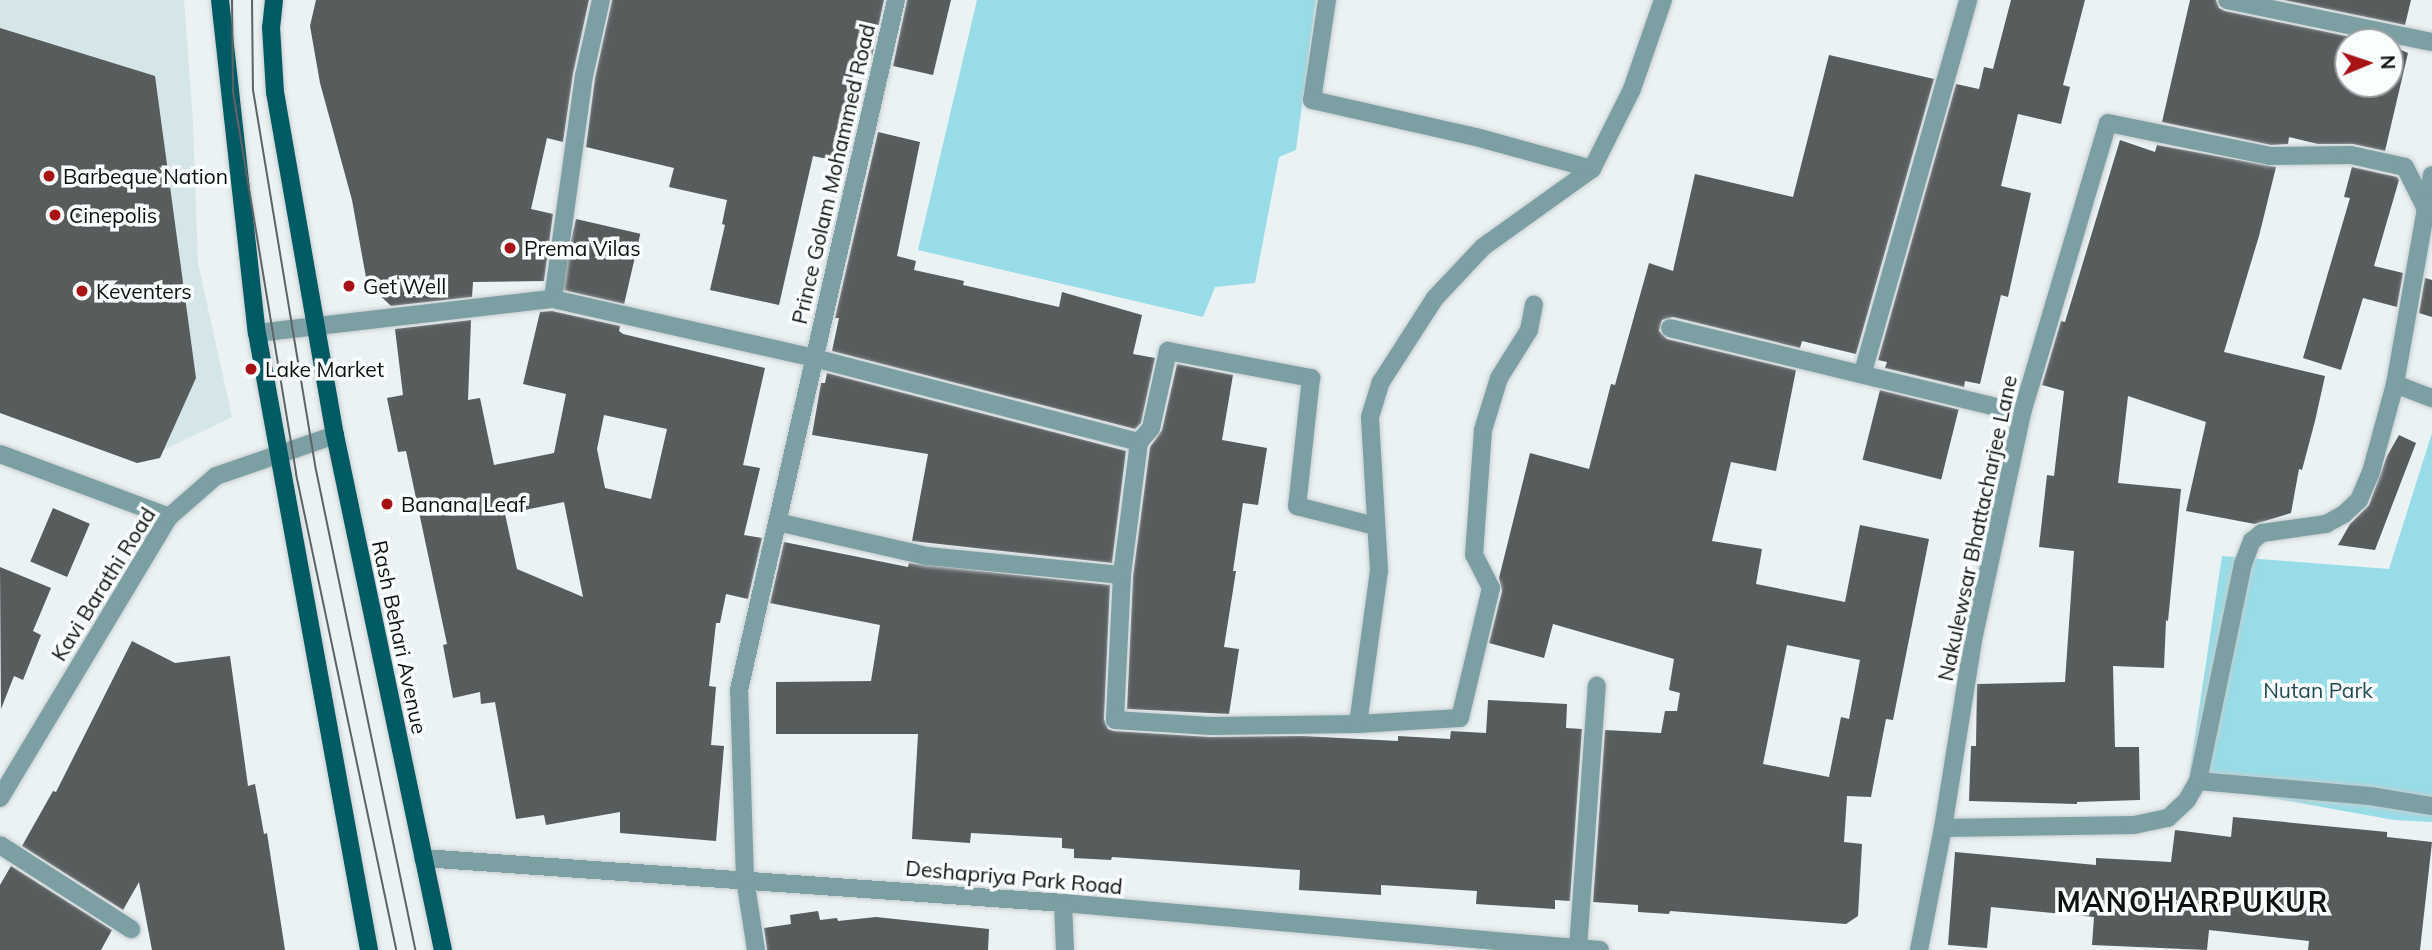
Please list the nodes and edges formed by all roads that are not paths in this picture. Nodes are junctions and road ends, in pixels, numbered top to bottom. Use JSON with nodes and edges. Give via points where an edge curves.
{"nodes":[{"id":1,"x":220,"y":0,"type":"edge"},
{"id":2,"x":274,"y":0,"type":"edge"},
{"id":3,"x":601,"y":0,"type":"edge"},
{"id":4,"x":896,"y":0,"type":"edge"},
{"id":5,"x":1326,"y":0,"type":"edge"},
{"id":6,"x":1663,"y":0,"type":"edge"},
{"id":7,"x":1968,"y":0,"type":"edge"},
{"id":8,"x":2227,"y":0,"type":"edge"},
{"id":9,"x":2432,"y":42,"type":"edge"},
{"id":10,"x":1592,"y":169,"type":"junction"},
{"id":11,"x":2432,"y":175,"type":"edge"},
{"id":12,"x":2428,"y":208,"type":"edge"},
{"id":13,"x":553,"y":299,"type":"junction"},
{"id":14,"x":1534,"y":304,"type":"dead end"},
{"id":15,"x":317,"y":325,"type":"junction"},
{"id":16,"x":1670,"y":328,"type":"dead end"},
{"id":17,"x":257,"y":333,"type":"junction"},
{"id":18,"x":814,"y":358,"type":"junction"},
{"id":19,"x":1863,"y":372,"type":"junction"},
{"id":20,"x":2395,"y":384,"type":"junction"},
{"id":21,"x":2432,"y":398,"type":"edge"},
{"id":22,"x":2022,"y":413,"type":"junction"},
{"id":23,"x":335,"y":435,"type":"junction"},
{"id":24,"x":1139,"y":442,"type":"junction"},
{"id":25,"x":277,"y":453,"type":"junction"},
{"id":26,"x":0,"y":454,"type":"edge"},
{"id":27,"x":169,"y":517,"type":"junction"},
{"id":28,"x":777,"y":522,"type":"junction"},
{"id":29,"x":1375,"y":526,"type":"junction"},
{"id":30,"x":1122,"y":575,"type":"junction"},
{"id":31,"x":1597,"y":686,"type":"dead end"},
{"id":32,"x":1358,"y":724,"type":"junction"},
{"id":33,"x":2198,"y":781,"type":"junction"},
{"id":34,"x":0,"y":798,"type":"edge"},
{"id":35,"x":2432,"y":806,"type":"edge"},
{"id":36,"x":1943,"y":828,"type":"junction"},
{"id":37,"x":0,"y":845,"type":"edge"},
{"id":38,"x":423,"y":858,"type":"junction"},
{"id":39,"x":745,"y":879,"type":"junction"},
{"id":40,"x":1063,"y":903,"type":"junction"},
{"id":41,"x":131,"y":929,"type":"dead end"},
{"id":42,"x":1477,"y":946,"type":"edge"},
{"id":43,"x":1578,"y":948,"type":"edge"},
{"id":44,"x":369,"y":950,"type":"edge"},
{"id":45,"x":443,"y":950,"type":"edge"},
{"id":46,"x":756,"y":950,"type":"edge"},
{"id":47,"x":1065,"y":950,"type":"edge"},
{"id":48,"x":1601,"y":950,"type":"edge"},
{"id":49,"x":1919,"y":950,"type":"edge"}],
"edges":[{"from":1,"to":17,"type":"main road"},
{"from":2,"to":15,"type":"main road","name":"Rash Behari Avenue","via":[[275,92]]},
{"from":3,"to":13,"type":"street","via":[[584,76]]},
{"from":4,"to":18,"type":"street","name":"Prince Golam Mohammed Road"},
{"from":5,"to":10,"type":"street","via":[[1312,100]]},
{"from":6,"to":10,"type":"street","via":[[1632,89]]},
{"from":7,"to":19,"type":"street"},
{"from":8,"to":9,"type":"street"},
{"from":10,"to":29,"type":"street","via":[[1483,247],[1435,298],[1381,382],[1370,417]]},
{"from":11,"to":12,"type":"street"},
{"from":12,"to":20,"type":"street"},
{"from":12,"to":22,"type":"street","name":"Nakulewsar Bhattacharjee Lane","via":[[2404,167],[2351,155],[2270,156],[2108,123]]},
{"from":13,"to":15,"type":"street"},
{"from":13,"to":18,"type":"street"},
{"from":14,"to":32,"type":"street","via":[[1529,330],[1499,378],[1483,430],[1474,555],[1491,588],[1460,718]]},
{"from":15,"to":17,"type":"street"},
{"from":15,"to":23,"type":"main road","name":"Rash Behari Avenue"},
{"from":16,"to":19,"type":"street"},
{"from":17,"to":25,"type":"main road"},
{"from":18,"to":24,"type":"street"},
{"from":18,"to":28,"type":"street","name":"Prince Golam Mohammed Road"},
{"from":19,"to":22,"type":"street"},
{"from":20,"to":21,"type":"street"},
{"from":20,"to":33,"type":"street","via":[[2359,500],[2326,524],[2262,533],[2252,541],[2243,564]]},
{"from":22,"to":36,"type":"street","name":"Nakulewsar Bhattacharjee Lane","via":[[1973,640]]},
{"from":23,"to":25,"type":"street","name":"Kavi Barathi Road"},
{"from":23,"to":38,"type":"main road","name":"Rash Behari Avenue"},
{"from":24,"to":29,"type":"street","via":[[1151,428],[1168,351],[1311,378],[1297,506]]},
{"from":24,"to":30,"type":"street"},
{"from":25,"to":27,"type":"street","name":"Kavi Barathi Road","via":[[216,476]]},
{"from":25,"to":44,"type":"main road"},
{"from":26,"to":27,"type":"street"},
{"from":27,"to":34,"type":"street","name":"Kavi Barathi Road"},
{"from":28,"to":30,"type":"street","via":[[927,556]]},
{"from":28,"to":39,"type":"street","via":[[739,691]]},
{"from":29,"to":32,"type":"street","via":[[1379,570]]},
{"from":30,"to":32,"type":"street","via":[[1115,720],[1211,726]]},
{"from":31,"to":43,"type":"street"},
{"from":33,"to":35,"type":"street"},
{"from":33,"to":36,"type":"street","via":[[2168,818],[2134,825]]},
{"from":36,"to":49,"type":"street","name":"Nakulewsar Bhattacharjee Lane"},
{"from":37,"to":41,"type":"street"},
{"from":38,"to":39,"type":"street","name":"Deshapriya Park Road"},
{"from":38,"to":45,"type":"main road","name":"Rash Behari Avenue"},
{"from":39,"to":40,"type":"street","name":"Deshapriya Park Road"},
{"from":39,"to":46,"type":"street"},
{"from":40,"to":42,"type":"street","name":"Deshapriya Park Road"},
{"from":40,"to":47,"type":"street"},
{"from":42,"to":43,"type":"street","name":"Deshapriya Park Road"},
{"from":43,"to":48,"type":"street","name":"Deshapriya Park Road"}]}
